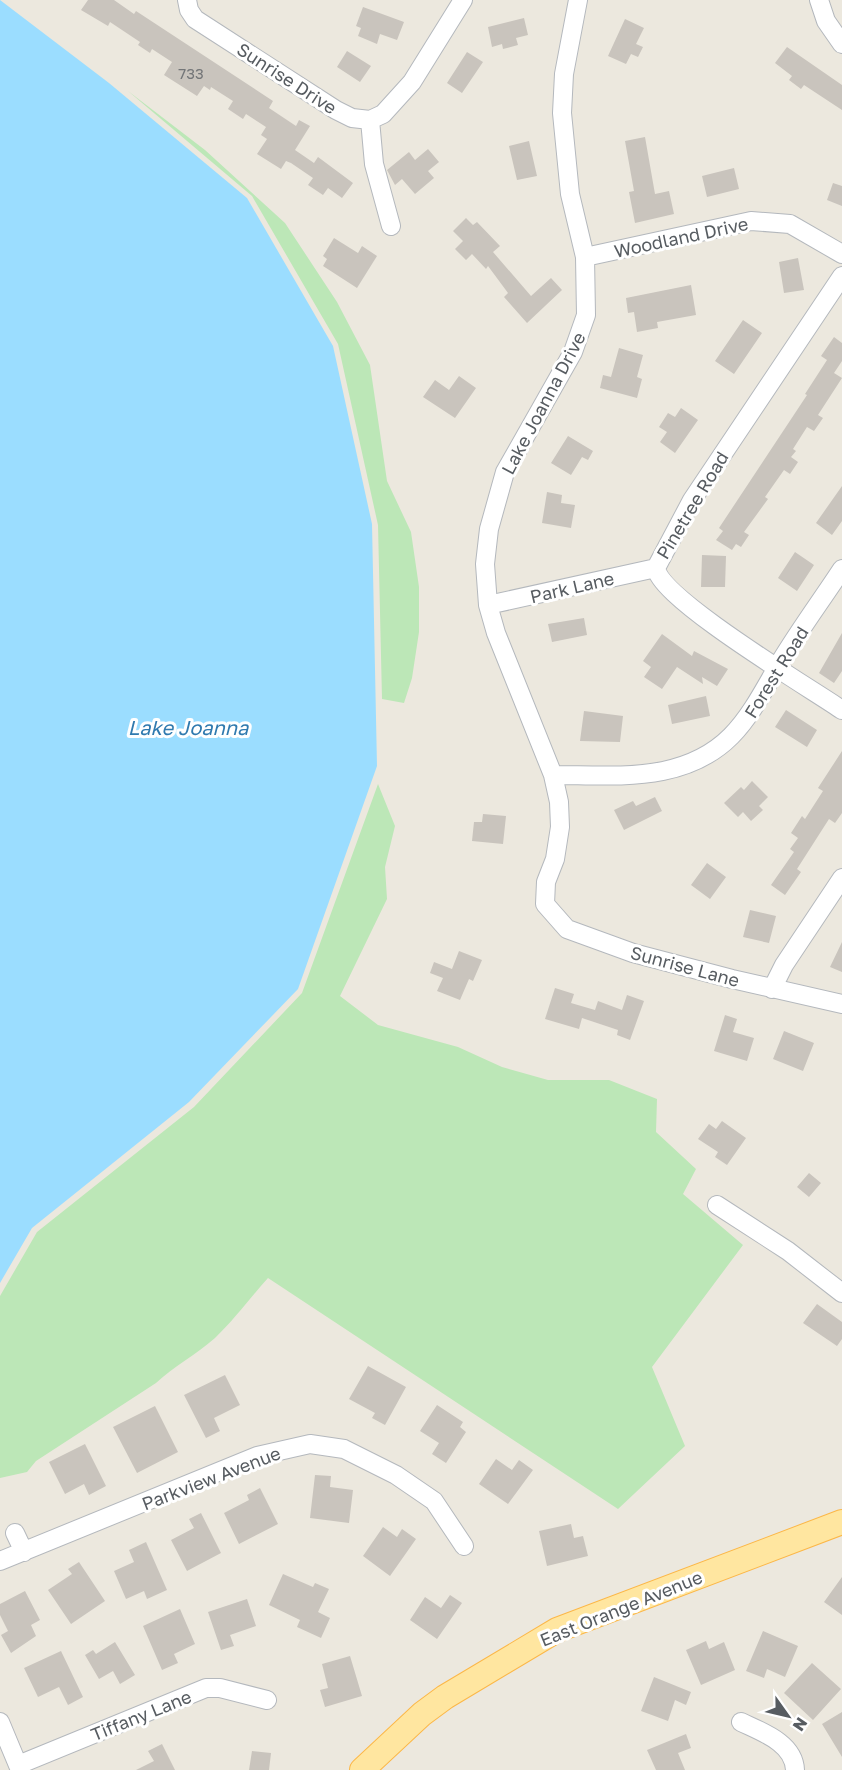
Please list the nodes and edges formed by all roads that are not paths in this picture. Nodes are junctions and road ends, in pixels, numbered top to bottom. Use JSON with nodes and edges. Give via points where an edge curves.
{"nodes":[{"id":1,"x":187,"y":0,"type":"edge"},
{"id":2,"x":463,"y":0,"type":"edge"},
{"id":3,"x":578,"y":0,"type":"edge"},
{"id":4,"x":819,"y":0,"type":"edge"},
{"id":5,"x":842,"y":44,"type":"edge"},
{"id":6,"x":370,"y":120,"type":"junction"},
{"id":7,"x":391,"y":226,"type":"dead end"},
{"id":8,"x":842,"y":254,"type":"edge"},
{"id":9,"x":585,"y":257,"type":"junction"},
{"id":10,"x":842,"y":276,"type":"edge"},
{"id":11,"x":656,"y":568,"type":"junction"},
{"id":12,"x":842,"y":569,"type":"edge"},
{"id":13,"x":488,"y":605,"type":"junction"},
{"id":14,"x":777,"y":667,"type":"junction"},
{"id":15,"x":842,"y":710,"type":"edge"},
{"id":16,"x":553,"y":775,"type":"junction"},
{"id":17,"x":842,"y":878,"type":"edge"},
{"id":18,"x":545,"y":900,"type":"joint"},
{"id":19,"x":772,"y":988,"type":"junction"},
{"id":20,"x":842,"y":1004,"type":"edge"},
{"id":21,"x":717,"y":1205,"type":"dead end"},
{"id":22,"x":842,"y":1293,"type":"edge"},
{"id":23,"x":842,"y":1522,"type":"edge"},
{"id":24,"x":15,"y":1533,"type":"dead end"},
{"id":25,"x":464,"y":1546,"type":"dead end"},
{"id":26,"x":24,"y":1552,"type":"junction"},
{"id":27,"x":0,"y":1561,"type":"edge"},
{"id":28,"x":267,"y":1700,"type":"dead end"},
{"id":29,"x":0,"y":1722,"type":"edge"},
{"id":30,"x":741,"y":1722,"type":"dead end"},
{"id":31,"x":19,"y":1767,"type":"edge"},
{"id":32,"x":362,"y":1770,"type":"edge"},
{"id":33,"x":795,"y":1770,"type":"edge"}],
"edges":[{"from":1,"to":6,"type":"street","name":"Sunrise Drive","via":[[195,19],[336,110],[352,118]]},
{"from":2,"to":6,"type":"street","via":[[412,82],[383,114]]},
{"from":3,"to":9,"type":"street","name":"Lake Joanna Drive","via":[[564,74],[562,113],[570,194]]},
{"from":4,"to":5,"type":"street","via":[[826,21]]},
{"from":6,"to":7,"type":"street","via":[[374,164]]},
{"from":8,"to":9,"type":"street","name":"Woodland Drive","via":[[790,224],[751,221]]},
{"from":9,"to":13,"type":"street","name":"Lake Joanna Drive","via":[[585,315],[579,339],[505,472],[495,500],[485,564]]},
{"from":10,"to":11,"type":"street","name":"Pinetree Road","via":[[692,500]]},
{"from":11,"to":13,"type":"street","name":"Park Lane"},
{"from":11,"to":14,"type":"street","name":"Pinetree Road","via":[[662,582],[700,617]]},
{"from":12,"to":14,"type":"street","name":"Forest Road"},
{"from":13,"to":16,"type":"street","name":"Lake Joanna Drive"},
{"from":14,"to":15,"type":"street","name":"Pinetree Road"},
{"from":14,"to":16,"type":"street","name":"Forest Road","via":[[740,729],[707,754],[663,771]]},
{"from":16,"to":18,"type":"street","name":"Lake Joanna Drive","via":[[560,827]]},
{"from":17,"to":19,"type":"street"},
{"from":18,"to":19,"type":"street","name":"Sunrise Lane","via":[[560,923],[575,933],[633,953]]},
{"from":19,"to":20,"type":"street","name":"Sunrise Lane"},
{"from":21,"to":22,"type":"street","via":[[788,1251]]},
{"from":23,"to":32,"type":"main road","name":"East Orange Avenue","via":[[557,1630],[445,1697]]},
{"from":24,"to":26,"type":"street"},
{"from":25,"to":26,"type":"street","name":"Parkview Avenue","via":[[434,1501],[396,1475],[344,1449],[310,1444],[257,1456]]},
{"from":26,"to":27,"type":"street","name":"Parkview Avenue"},
{"from":28,"to":31,"type":"street","name":"Tiffany Lane","via":[[206,1688]]},
{"from":29,"to":31,"type":"street"},
{"from":30,"to":33,"type":"street","via":[[777,1739],[795,1760]]}]}
